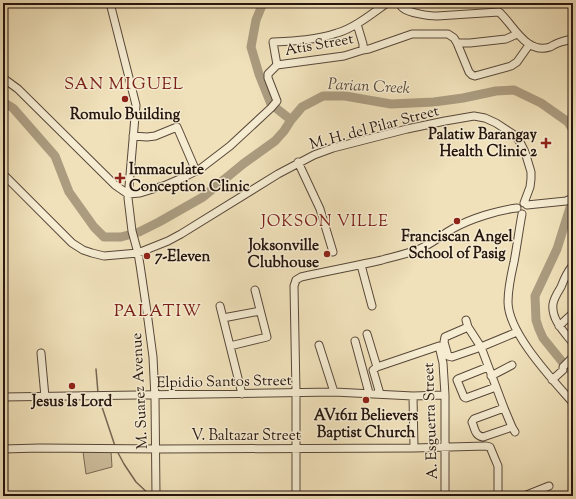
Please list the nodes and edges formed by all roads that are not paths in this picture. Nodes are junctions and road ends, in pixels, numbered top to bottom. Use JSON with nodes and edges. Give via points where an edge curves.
{"nodes":[{"id":1,"x":110,"y":3,"type":"edge"},
{"id":2,"x":387,"y":3,"type":"edge"},
{"id":3,"x":399,"y":3,"type":"edge"},
{"id":4,"x":571,"y":3,"type":"edge"},
{"id":5,"x":573,"y":10,"type":"edge"},
{"id":6,"x":357,"y":24,"type":"junction"},
{"id":7,"x":518,"y":34,"type":"junction"},
{"id":8,"x":573,"y":39,"type":"edge"},
{"id":9,"x":457,"y":43,"type":"junction"},
{"id":10,"x":529,"y":45,"type":"junction"},
{"id":11,"x":363,"y":50,"type":"junction"},
{"id":12,"x":277,"y":65,"type":"junction"},
{"id":13,"x":3,"y":78,"type":"edge"},
{"id":14,"x":133,"y":136,"type":"junction"},
{"id":15,"x":298,"y":162,"type":"junction"},
{"id":16,"x":196,"y":171,"type":"junction"},
{"id":17,"x":3,"y":174,"type":"edge"},
{"id":18,"x":128,"y":194,"type":"junction"},
{"id":19,"x":571,"y":199,"type":"edge"},
{"id":20,"x":525,"y":204,"type":"junction"},
{"id":21,"x":520,"y":211,"type":"junction"},
{"id":22,"x":333,"y":252,"type":"dead end"},
{"id":23,"x":138,"y":253,"type":"junction"},
{"id":24,"x":360,"y":265,"type":"junction"},
{"id":25,"x":573,"y":265,"type":"edge"},
{"id":26,"x":255,"y":290,"type":"dead end"},
{"id":27,"x":220,"y":306,"type":"dead end"},
{"id":28,"x":372,"y":306,"type":"dead end"},
{"id":29,"x":260,"y":311,"type":"junction"},
{"id":30,"x":573,"y":313,"type":"edge"},
{"id":31,"x":223,"y":318,"type":"junction"},
{"id":32,"x":559,"y":326,"type":"junction"},
{"id":33,"x":517,"y":332,"type":"junction"},
{"id":34,"x":367,"y":334,"type":"dead end"},
{"id":35,"x":355,"y":341,"type":"dead end"},
{"id":36,"x":573,"y":342,"type":"edge"},
{"id":37,"x":319,"y":345,"type":"dead end"},
{"id":38,"x":230,"y":346,"type":"junction"},
{"id":39,"x":481,"y":347,"type":"junction"},
{"id":40,"x":42,"y":353,"type":"dead end"},
{"id":41,"x":573,"y":357,"type":"edge"},
{"id":42,"x":512,"y":364,"type":"dead end"},
{"id":43,"x":567,"y":366,"type":"edge"},
{"id":44,"x":377,"y":367,"type":"junction"},
{"id":45,"x":488,"y":367,"type":"junction"},
{"id":46,"x":491,"y":376,"type":"junction"},
{"id":47,"x":552,"y":380,"type":"junction"},
{"id":48,"x":496,"y":387,"type":"junction"},
{"id":49,"x":334,"y":392,"type":"junction"},
{"id":50,"x":296,"y":393,"type":"junction"},
{"id":51,"x":369,"y":393,"type":"junction"},
{"id":52,"x":154,"y":394,"type":"junction"},
{"id":53,"x":242,"y":394,"type":"junction"},
{"id":54,"x":380,"y":394,"type":"junction"},
{"id":55,"x":445,"y":395,"type":"junction"},
{"id":56,"x":413,"y":396,"type":"junction"},
{"id":57,"x":3,"y":397,"type":"edge"},
{"id":58,"x":45,"y":397,"type":"junction"},
{"id":59,"x":573,"y":403,"type":"edge"},
{"id":60,"x":504,"y":408,"type":"junction"},
{"id":61,"x":445,"y":447,"type":"junction"},
{"id":62,"x":296,"y":448,"type":"junction"},
{"id":63,"x":414,"y":448,"type":"junction"},
{"id":64,"x":3,"y":449,"type":"edge"},
{"id":65,"x":156,"y":449,"type":"junction"},
{"id":66,"x":549,"y":486,"type":"dead end"},
{"id":67,"x":156,"y":496,"type":"edge"},
{"id":68,"x":296,"y":496,"type":"edge"},
{"id":69,"x":445,"y":496,"type":"edge"},
{"id":70,"x":498,"y":496,"type":"edge"},
{"id":71,"x":524,"y":496,"type":"edge"}],
"edges":[{"from":1,"to":14,"type":"street","name":"M. Suarez Avenue","via":[[136,105]]},
{"from":2,"to":6,"type":"street"},
{"from":3,"to":7,"type":"street","via":[[407,10],[430,16],[499,12]]},
{"from":4,"to":5,"type":"street"},
{"from":6,"to":11,"type":"street","name":"Atis Street"},
{"from":6,"to":12,"type":"street","via":[[338,33],[317,38],[273,42]]},
{"from":7,"to":9,"type":"street","via":[[506,39]]},
{"from":7,"to":10,"type":"street"},
{"from":8,"to":10,"type":"street","via":[[550,47]]},
{"from":9,"to":10,"type":"street","via":[[469,71],[475,76],[511,66]]},
{"from":9,"to":11,"type":"street","via":[[448,34],[412,34]]},
{"from":11,"to":12,"type":"street","name":"Atis Street","via":[[344,56]]},
{"from":12,"to":16,"type":"street","via":[[268,74],[277,101],[274,105],[230,146]]},
{"from":13,"to":18,"type":"street","via":[[18,89],[115,185]]},
{"from":14,"to":16,"type":"street","via":[[155,136],[177,126]]},
{"from":14,"to":18,"type":"street","name":"M. Suarez Avenue"},
{"from":15,"to":20,"type":"street","name":"M. H. del Pilar Street","via":[[333,148],[407,129],[474,116],[485,118],[516,136],[525,152],[532,183]]},
{"from":15,"to":22,"type":"street","via":[[320,209]]},
{"from":15,"to":23,"type":"street","name":"M. H. del Pilar Street","via":[[168,241]]},
{"from":16,"to":18,"type":"street","via":[[157,188]]},
{"from":17,"to":23,"type":"street","name":"M. H. del Pilar Street","via":[[72,243],[83,250],[104,256]]},
{"from":18,"to":23,"type":"street","name":"M. Suarez Avenue","via":[[132,233]]},
{"from":19,"to":20,"type":"street"},
{"from":20,"to":21,"type":"street","name":"M. H. del Pilar Street","via":[[528,211]]},
{"from":21,"to":24,"type":"street","via":[[509,209],[496,212],[454,228],[415,251]]},
{"from":21,"to":33,"type":"street","via":[[508,302]]},
{"from":23,"to":52,"type":"street","name":"M. Suarez Avenue","via":[[147,310]]},
{"from":24,"to":28,"type":"street"},
{"from":24,"to":50,"type":"street","via":[[296,280]]},
{"from":25,"to":32,"type":"street","via":[[554,302]]},
{"from":26,"to":29,"type":"street"},
{"from":27,"to":31,"type":"street"},
{"from":29,"to":31,"type":"street"},
{"from":29,"to":38,"type":"street","via":[[267,337]]},
{"from":30,"to":32,"type":"street"},
{"from":31,"to":38,"type":"street"},
{"from":32,"to":36,"type":"street"},
{"from":33,"to":39,"type":"street"},
{"from":33,"to":47,"type":"street"},
{"from":34,"to":44,"type":"street"},
{"from":35,"to":51,"type":"street"},
{"from":37,"to":49,"type":"street"},
{"from":38,"to":53,"type":"street"},
{"from":39,"to":39,"type":"street","via":[[467,324],[445,337],[448,356],[452,357]]},
{"from":39,"to":45,"type":"street"},
{"from":40,"to":58,"type":"street"},
{"from":41,"to":43,"type":"street"},
{"from":42,"to":46,"type":"street"},
{"from":43,"to":47,"type":"street"},
{"from":44,"to":54,"type":"street","via":[[373,370]]},
{"from":44,"to":55,"type":"street","name":"A. Esguerra Street","via":[[440,346]]},
{"from":45,"to":46,"type":"street"},
{"from":45,"to":48,"type":"street","via":[[459,378],[459,386],[466,398]]},
{"from":46,"to":48,"type":"street"},
{"from":47,"to":59,"type":"street"},
{"from":48,"to":60,"type":"street"},
{"from":49,"to":50,"type":"street","name":"Elpidio Santos Street"},
{"from":49,"to":51,"type":"street","name":"Elpidio Santos Street"},
{"from":50,"to":53,"type":"street","name":"Elpidio Santos Street"},
{"from":50,"to":62,"type":"street"},
{"from":51,"to":54,"type":"street","name":"Elpidio Santos Street"},
{"from":52,"to":53,"type":"street","name":"Elpidio Santos Street"},
{"from":52,"to":58,"type":"street","name":"Elpidio Santos Street"},
{"from":52,"to":65,"type":"street","name":"M. Suarez Avenue"},
{"from":54,"to":56,"type":"street","name":"Elpidio Santos Street"},
{"from":55,"to":56,"type":"street","name":"Elpidio Santos Street"},
{"from":55,"to":61,"type":"street","name":"A. Esguerra Street"},
{"from":56,"to":63,"type":"street"},
{"from":57,"to":58,"type":"street","name":"Elpidio Santos Street"},
{"from":60,"to":60,"type":"street","via":[[474,419],[472,422],[477,435],[483,437],[514,430]]},
{"from":61,"to":63,"type":"street","name":"V. Baltazar Street"},
{"from":61,"to":69,"type":"street","name":"A. Esguerra Street"},
{"from":61,"to":70,"type":"street","name":"V. Baltazar Street","via":[[490,447],[498,466]]},
{"from":62,"to":63,"type":"street","name":"V. Baltazar Street"},
{"from":62,"to":65,"type":"street","name":"V. Baltazar Street"},
{"from":62,"to":68,"type":"street"},
{"from":64,"to":65,"type":"street","name":"V. Baltazar Street"},
{"from":65,"to":67,"type":"street","name":"M. Suarez Avenue"},
{"from":66,"to":71,"type":"street"}]}
